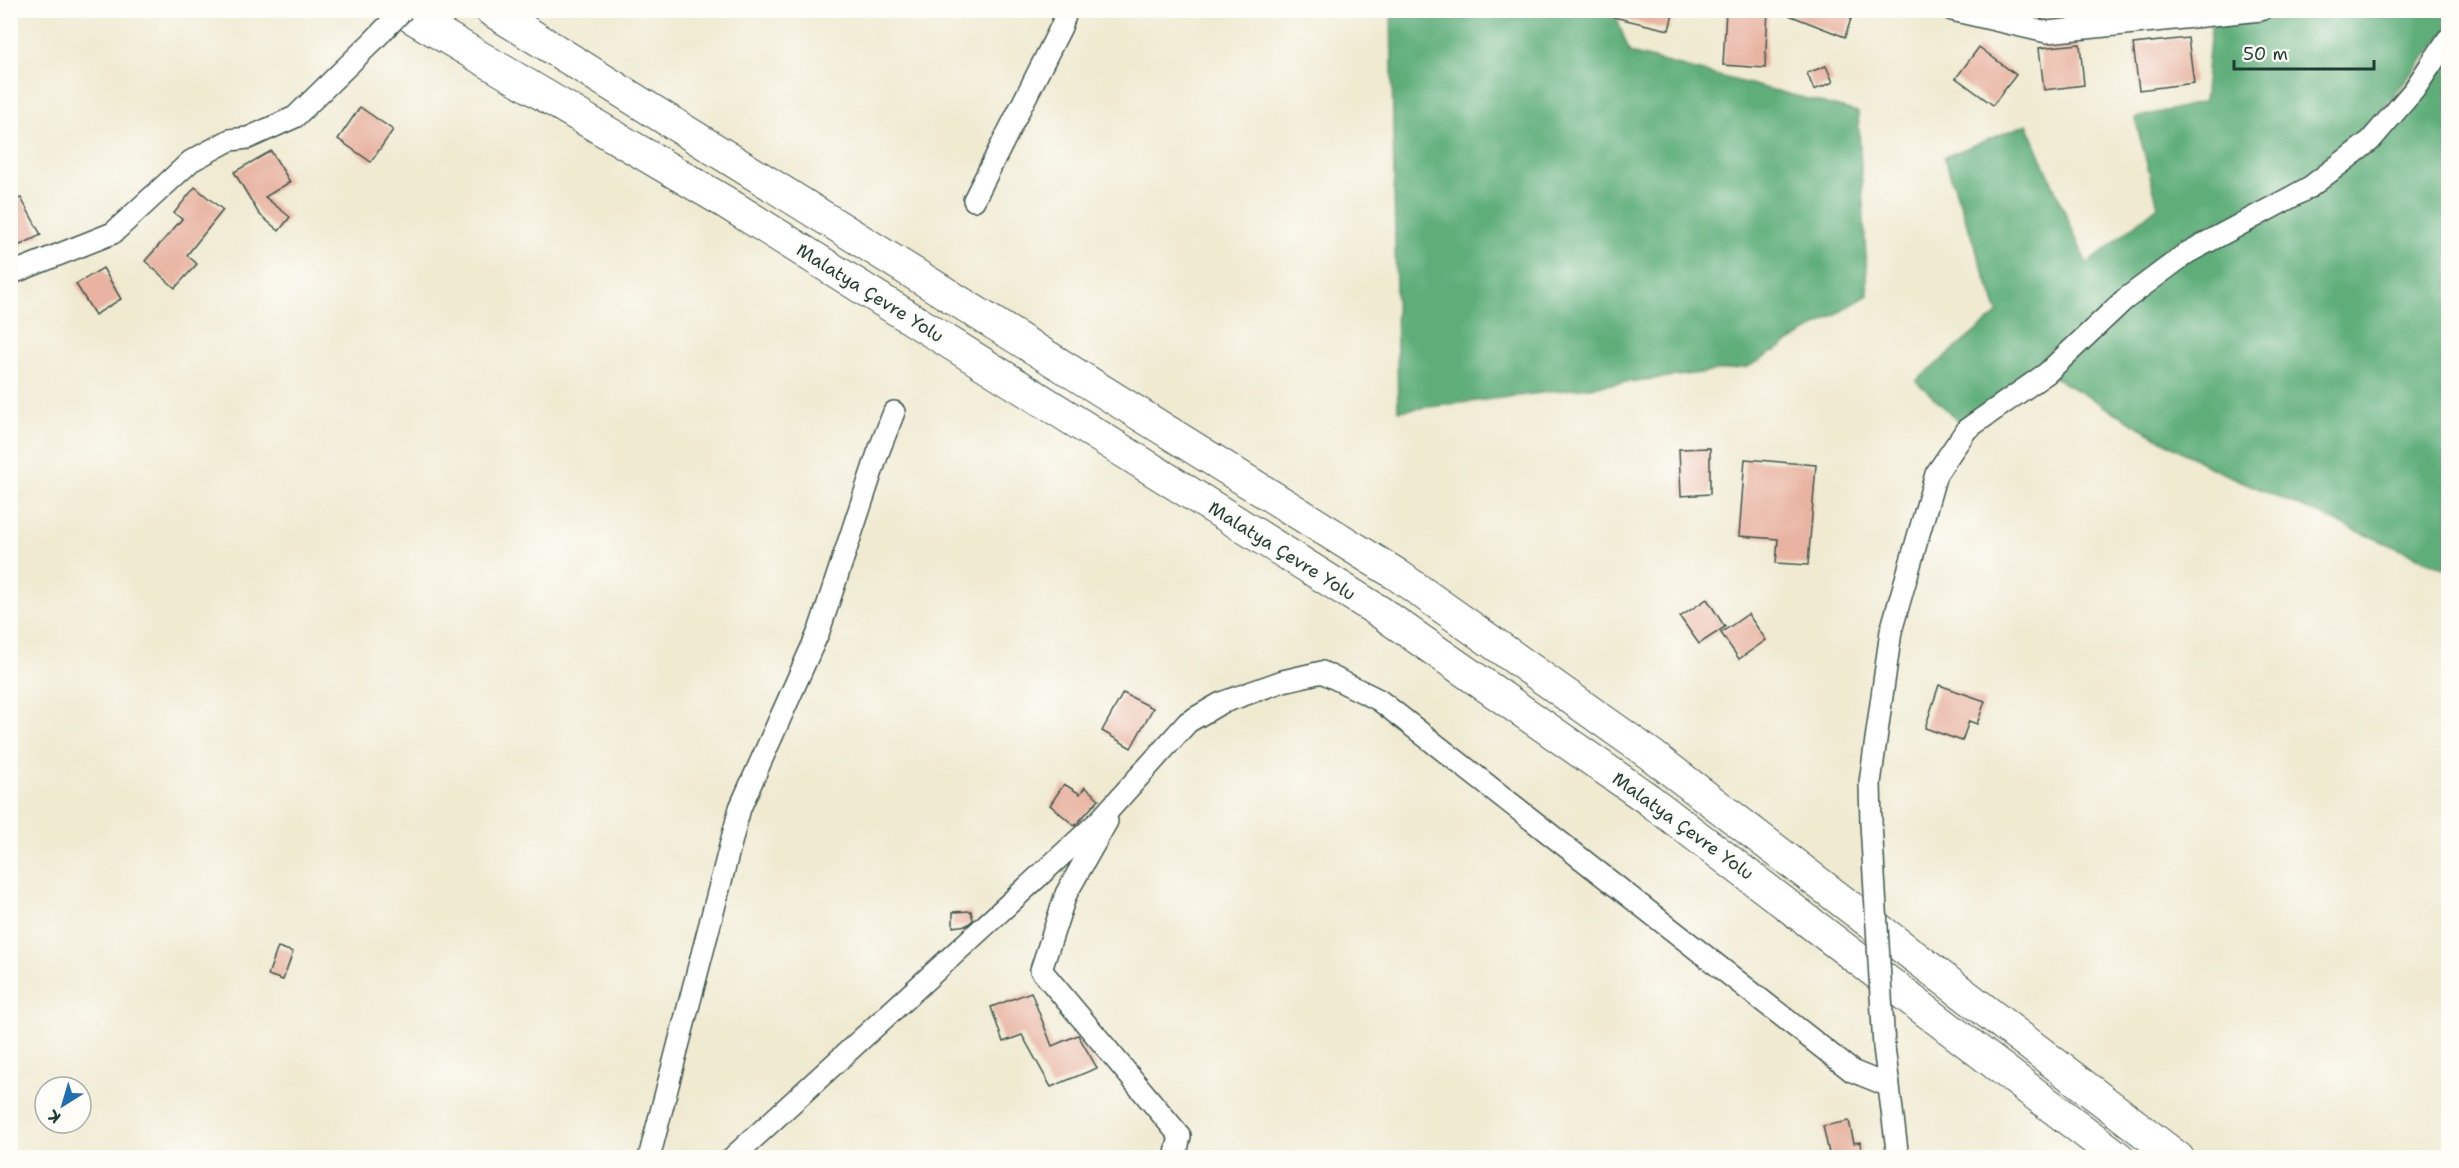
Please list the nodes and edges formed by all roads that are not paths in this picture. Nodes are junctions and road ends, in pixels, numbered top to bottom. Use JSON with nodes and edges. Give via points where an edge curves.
{"nodes":[{"id":1,"x":402,"y":10,"type":"edge"},
{"id":2,"x":491,"y":10,"type":"edge"},
{"id":3,"x":1067,"y":10,"type":"edge"},
{"id":4,"x":1952,"y":10,"type":"edge"},
{"id":5,"x":2261,"y":10,"type":"edge"},
{"id":6,"x":2448,"y":39,"type":"edge"},
{"id":7,"x":974,"y":200,"type":"dead end"},
{"id":8,"x":10,"y":274,"type":"edge"},
{"id":9,"x":894,"y":412,"type":"dead end"},
{"id":10,"x":1117,"y":802,"type":"junction"},
{"id":11,"x":1889,"y":1086,"type":"junction"},
{"id":12,"x":649,"y":1158,"type":"edge"},
{"id":13,"x":732,"y":1158,"type":"edge"},
{"id":14,"x":1174,"y":1158,"type":"edge"},
{"id":15,"x":1898,"y":1158,"type":"edge"},
{"id":16,"x":2120,"y":1158,"type":"edge"},
{"id":17,"x":2178,"y":1158,"type":"edge"}],
"edges":[{"from":1,"to":8,"type":"street","bridge":true,"via":[[295,117],[248,138],[230,140],[191,161],[113,233]]},
{"from":1,"to":16,"type":"highway","name":"Malatya Çevre Yolu","via":[[725,202],[1380,612],[1648,799]]},
{"from":2,"to":17,"type":"highway","name":"Malatya Çevre Yolu","via":[[1396,574],[1650,754]]},
{"from":3,"to":7,"type":"street"},
{"from":4,"to":5,"type":"street","via":[[2047,32]]},
{"from":6,"to":11,"type":"street","bridge":true,"via":[[2414,90],[2370,141],[2310,187],[2187,253],[2124,300],[2048,373],[1967,429],[1936,474],[1892,631],[1870,783]]},
{"from":9,"to":12,"type":"street","via":[[819,631],[740,808]]},
{"from":10,"to":11,"type":"street","via":[[1188,722],[1221,703],[1283,681],[1323,672],[1379,700],[1852,1071]]},
{"from":10,"to":13,"type":"street"},
{"from":10,"to":14,"type":"street","via":[[1066,894],[1041,970],[1180,1136]]},
{"from":11,"to":15,"type":"street"}]}
